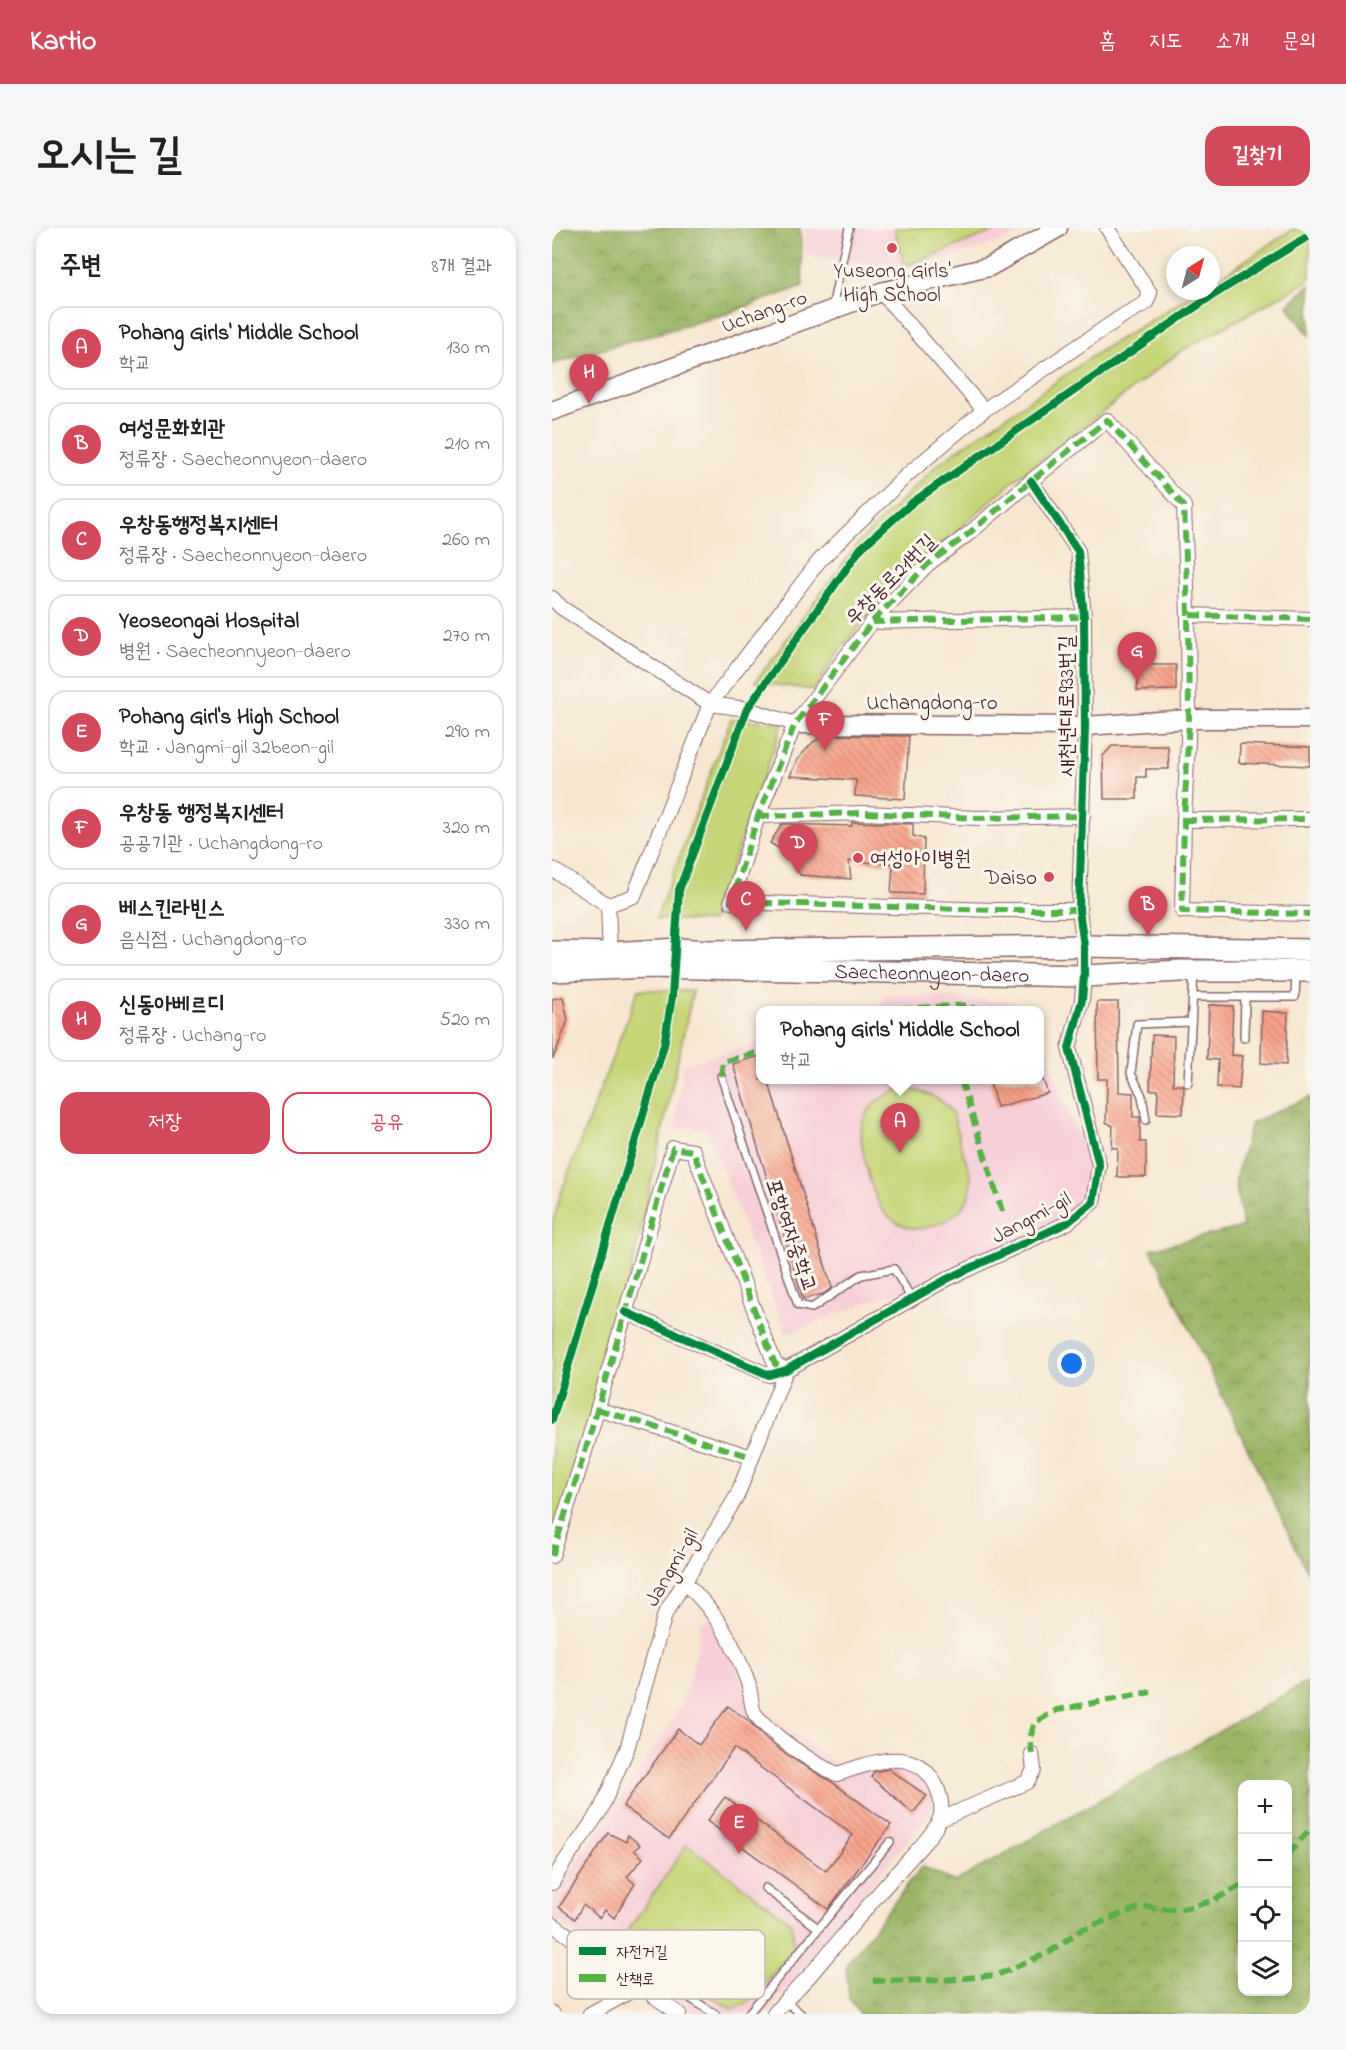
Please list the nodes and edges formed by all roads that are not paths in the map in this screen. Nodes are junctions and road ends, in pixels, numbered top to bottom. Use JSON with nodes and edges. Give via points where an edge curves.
{"nodes":[{"id":1,"x":849,"y":228,"type":"edge"},
{"id":2,"x":1058,"y":228,"type":"edge"},
{"id":3,"x":1107,"y":228,"type":"edge"},
{"id":4,"x":881,"y":292,"type":"junction"},
{"id":5,"x":832,"y":310,"type":"junction"},
{"id":6,"x":552,"y":411,"type":"edge"},
{"id":7,"x":984,"y":411,"type":"junction"},
{"id":8,"x":1031,"y":481,"type":"junction"},
{"id":9,"x":552,"y":598,"type":"edge"},
{"id":10,"x":1188,"y":615,"type":"junction"},
{"id":11,"x":1084,"y":617,"type":"junction"},
{"id":12,"x":1310,"y":619,"type":"edge"},
{"id":13,"x":872,"y":622,"type":"junction"},
{"id":14,"x":710,"y":704,"type":"junction"},
{"id":15,"x":1189,"y":719,"type":"junction"},
{"id":16,"x":1310,"y":720,"type":"edge"},
{"id":17,"x":795,"y":724,"type":"junction"},
{"id":18,"x":1085,"y":726,"type":"junction"},
{"id":19,"x":758,"y":816,"type":"junction"},
{"id":20,"x":1083,"y":816,"type":"junction"},
{"id":21,"x":1310,"y":819,"type":"edge"},
{"id":22,"x":1184,"y":820,"type":"junction"},
{"id":23,"x":552,"y":869,"type":"edge"},
{"id":24,"x":608,"y":905,"type":"junction"},
{"id":25,"x":1080,"y":910,"type":"junction"},
{"id":26,"x":1310,"y":914,"type":"edge"},
{"id":27,"x":1084,"y":946,"type":"junction"},
{"id":28,"x":1195,"y":949,"type":"junction"},
{"id":29,"x":1310,"y":950,"type":"edge"},
{"id":30,"x":552,"y":952,"type":"edge"},
{"id":31,"x":610,"y":953,"type":"junction"},
{"id":32,"x":552,"y":971,"type":"edge"},
{"id":33,"x":1194,"y":971,"type":"junction"},
{"id":34,"x":1303,"y":971,"type":"edge"},
{"id":35,"x":1084,"y":976,"type":"junction"},
{"id":36,"x":1193,"y":997,"type":"junction"},
{"id":37,"x":1245,"y":997,"type":"junction"},
{"id":38,"x":1191,"y":1022,"type":"junction"},
{"id":39,"x":1244,"y":1038,"type":"dead end"},
{"id":40,"x":721,"y":1076,"type":"dead end"},
{"id":41,"x":1188,"y":1083,"type":"dead end"},
{"id":42,"x":1146,"y":1120,"type":"dead end"},
{"id":43,"x":912,"y":1299,"type":"junction"},
{"id":44,"x":626,"y":1312,"type":"junction"},
{"id":45,"x":786,"y":1370,"type":"junction"},
{"id":46,"x":597,"y":1409,"type":"junction"},
{"id":47,"x":752,"y":1457,"type":"junction"},
{"id":48,"x":552,"y":1556,"type":"edge"},
{"id":49,"x":684,"y":1582,"type":"junction"},
{"id":50,"x":1032,"y":1754,"type":"dead end"},
{"id":51,"x":939,"y":1820,"type":"junction"},
{"id":52,"x":890,"y":1842,"type":"dead end"},
{"id":53,"x":552,"y":1883,"type":"edge"},
{"id":54,"x":765,"y":1888,"type":"dead end"},
{"id":55,"x":552,"y":1924,"type":"edge"},
{"id":56,"x":818,"y":1928,"type":"junction"},
{"id":57,"x":567,"y":1935,"type":"edge"},
{"id":58,"x":765,"y":1993,"type":"edge"},
{"id":59,"x":617,"y":1999,"type":"edge"},
{"id":60,"x":658,"y":1999,"type":"edge"},
{"id":61,"x":691,"y":1999,"type":"edge"},
{"id":62,"x":760,"y":1999,"type":"edge"},
{"id":63,"x":784,"y":2000,"type":"junction"},
{"id":64,"x":590,"y":2014,"type":"edge"},
{"id":65,"x":679,"y":2014,"type":"edge"},
{"id":66,"x":715,"y":2014,"type":"edge"},
{"id":67,"x":748,"y":2014,"type":"edge"},
{"id":68,"x":774,"y":2014,"type":"edge"},
{"id":69,"x":801,"y":2014,"type":"edge"}],
"edges":[{"from":1,"to":5,"type":"lane"},
{"from":2,"to":4,"type":"main road","name":"Uchang-ro","via":[[989,267]]},
{"from":3,"to":7,"type":"street","via":[[1150,293],[1146,303]]},
{"from":4,"to":5,"type":"main road","name":"Uchang-ro"},
{"from":4,"to":7,"type":"street"},
{"from":5,"to":6,"type":"main road","name":"Uchang-ro"},
{"from":7,"to":14,"type":"street","via":[[907,475],[819,561]]},
{"from":8,"to":10,"type":"street","name":"우창동로21번길","via":[[1107,420],[1184,506]]},
{"from":8,"to":11,"type":"street","name":"새천년대로933번길","via":[[1078,551]]},
{"from":8,"to":13,"type":"street","name":"우창동로21번길","via":[[928,564]]},
{"from":9,"to":14,"type":"street","name":"Uchangdong-ro"},
{"from":10,"to":12,"type":"street"},
{"from":10,"to":15,"type":"street"},
{"from":11,"to":13,"type":"street"},
{"from":11,"to":18,"type":"street","name":"새천년대로933번길"},
{"from":13,"to":17,"type":"street","name":"우창동로21번길"},
{"from":14,"to":17,"type":"street","name":"Uchangdong-ro","via":[[747,709]]},
{"from":14,"to":24,"type":"street","via":[[634,896]]},
{"from":15,"to":16,"type":"main road","name":"Uchangdong-ro"},
{"from":15,"to":18,"type":"main road","name":"Uchangdong-ro"},
{"from":15,"to":22,"type":"street"},
{"from":17,"to":18,"type":"main road","name":"Uchangdong-ro"},
{"from":17,"to":19,"type":"street","name":"우창동로21번길"},
{"from":18,"to":20,"type":"street","name":"새천년대로933번길"},
{"from":19,"to":20,"type":"street","via":[[864,813],[978,818]]},
{"from":19,"to":25,"type":"street","name":"우창동로21번길","via":[[731,902]]},
{"from":20,"to":25,"type":"street","name":"새천년대로933번길"},
{"from":21,"to":22,"type":"street"},
{"from":22,"to":26,"type":"street","via":[[1182,910]]},
{"from":23,"to":24,"type":"street"},
{"from":24,"to":31,"type":"street"},
{"from":25,"to":27,"type":"street","name":"새천년대로933번길"},
{"from":27,"to":28,"type":"main road","name":"Saecheonnyeon-daero"},
{"from":27,"to":31,"type":"main road","name":"Saecheonnyeon-daero"},
{"from":27,"to":35,"type":"street","name":"Jangmi-gil"},
{"from":28,"to":29,"type":"main road","name":"Saecheonnyeon-daero"},
{"from":28,"to":33,"type":"lane"},
{"from":30,"to":31,"type":"main road","name":"Saecheonnyeon-daero"},
{"from":32,"to":35,"type":"main road","name":"Saecheonnyeon-daero","via":[[649,967]]},
{"from":33,"to":34,"type":"main road","name":"Saecheonnyeon-daero"},
{"from":33,"to":35,"type":"main road","name":"Saecheonnyeon-daero"},
{"from":33,"to":36,"type":"lane"},
{"from":34,"to":37,"type":"lane","via":[[1295,997]]},
{"from":35,"to":43,"type":"street","name":"Jangmi-gil","via":[[1069,1048],[1098,1165],[1094,1202],[1067,1223]]},
{"from":36,"to":37,"type":"lane"},
{"from":36,"to":38,"type":"lane"},
{"from":37,"to":39,"type":"lane"},
{"from":38,"to":41,"type":"lane"},
{"from":38,"to":42,"type":"lane","via":[[1137,1024],[1131,1073],[1142,1096]]},
{"from":40,"to":43,"type":"lane","name":"포항여자중학교","via":[[798,1305],[812,1308],[861,1275],[894,1269]]},
{"from":43,"to":45,"type":"street","name":"Jangmi-gil"},
{"from":44,"to":45,"type":"street","via":[[769,1375]]},
{"from":44,"to":45,"type":"street","via":[[674,1148],[693,1151],[774,1364]]},
{"from":44,"to":46,"type":"street"},
{"from":45,"to":47,"type":"street","name":"Jangmi-gil"},
{"from":46,"to":47,"type":"street"},
{"from":46,"to":48,"type":"street"},
{"from":47,"to":49,"type":"street","name":"Jangmi-gil","via":[[737,1496]]},
{"from":49,"to":51,"type":"street","via":[[714,1612],[742,1668],[752,1695],[753,1712],[766,1726],[806,1758],[837,1774],[892,1759],[924,1768],[933,1778],[941,1800]]},
{"from":49,"to":53,"type":"street","name":"Jangmi-gil","via":[[665,1614],[627,1749],[609,1791]]},
{"from":50,"to":51,"type":"street","via":[[1034,1770],[1027,1782]]},
{"from":51,"to":63,"type":"street","via":[[809,1976]]},
{"from":52,"to":56,"type":"lane"},
{"from":54,"to":56,"type":"lane"},
{"from":55,"to":57,"type":"street"},
{"from":56,"to":58,"type":"lane"},
{"from":59,"to":64,"type":"street"},
{"from":60,"to":65,"type":"street"},
{"from":61,"to":66,"type":"lane"},
{"from":62,"to":67,"type":"lane"},
{"from":63,"to":68,"type":"street"},
{"from":63,"to":69,"type":"lane"}]}
